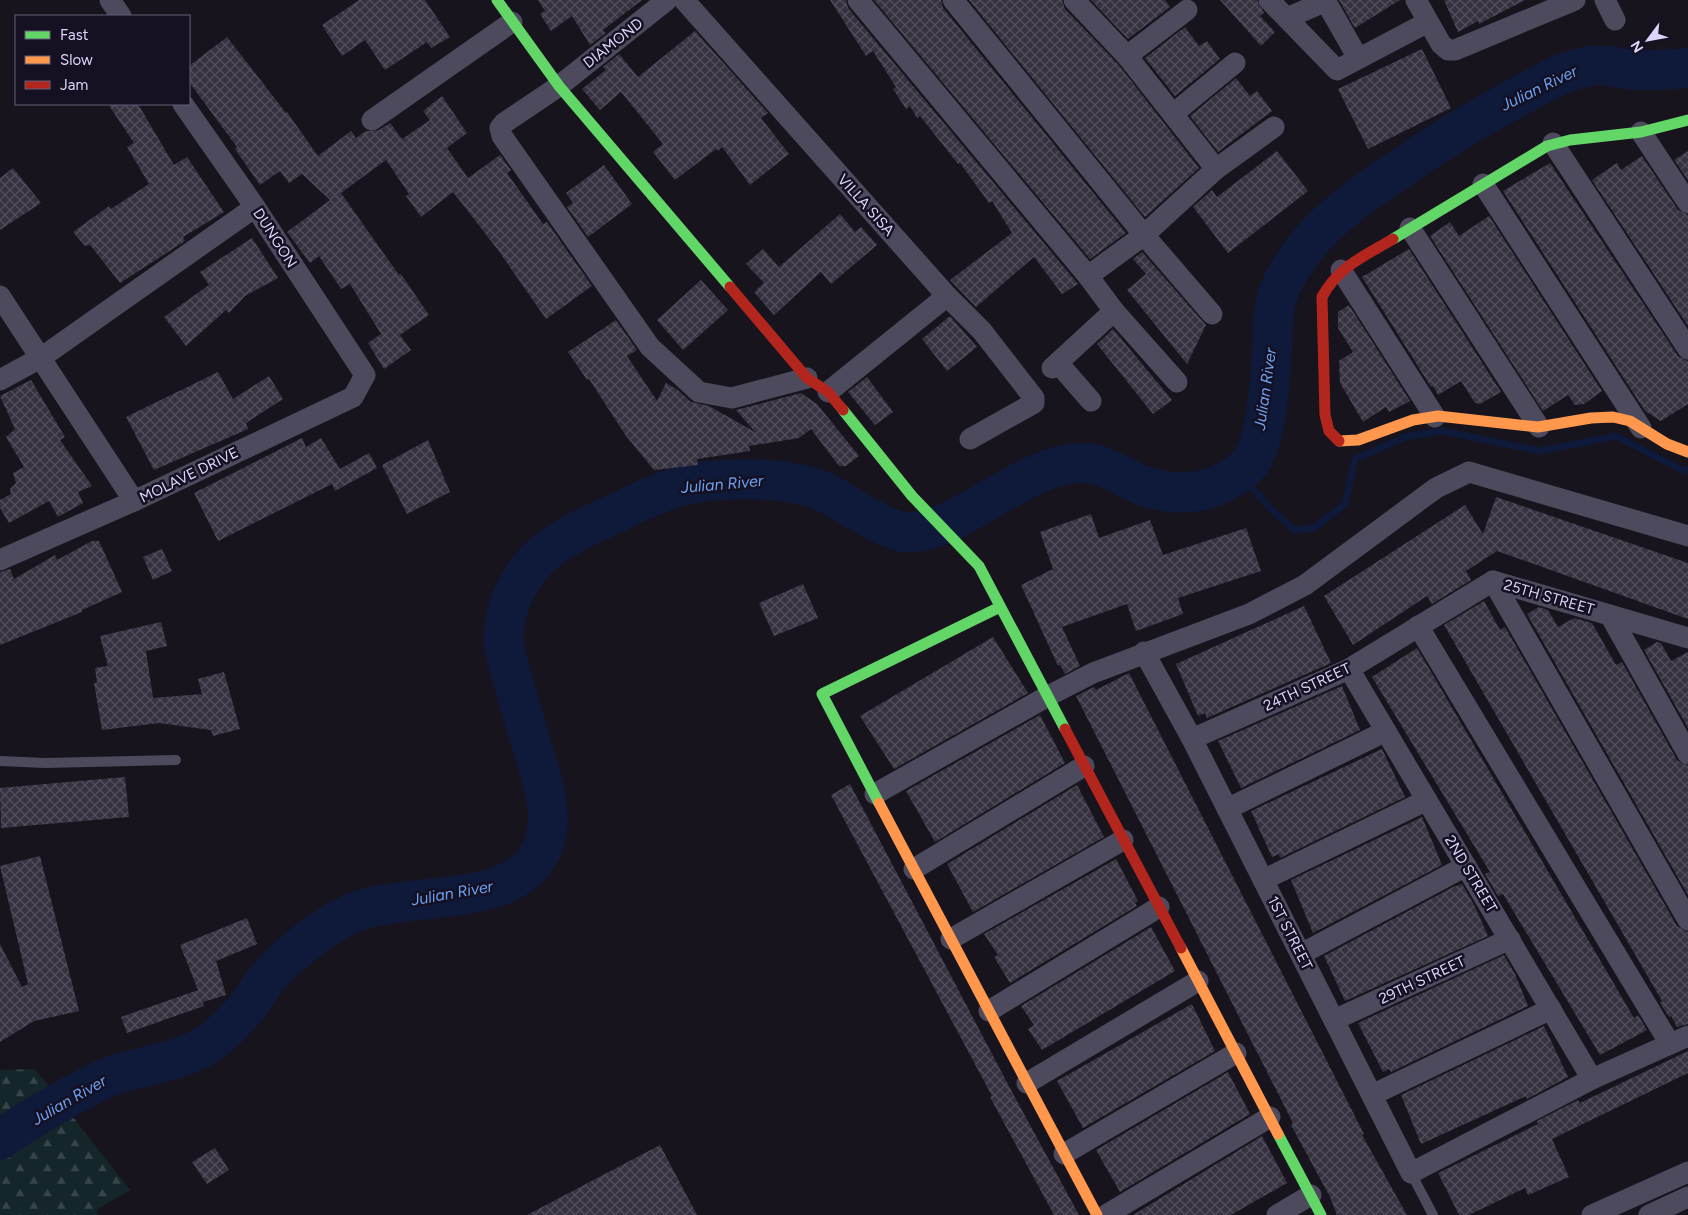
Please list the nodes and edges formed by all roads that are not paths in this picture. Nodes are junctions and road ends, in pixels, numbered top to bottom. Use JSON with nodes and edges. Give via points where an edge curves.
{"nodes":[{"id":1,"x":110,"y":0,"type":"edge"},
{"id":2,"x":497,"y":0,"type":"edge"},
{"id":3,"x":667,"y":0,"type":"edge"},
{"id":4,"x":684,"y":0,"type":"edge"},
{"id":5,"x":858,"y":0,"type":"edge"},
{"id":6,"x":954,"y":0,"type":"edge"},
{"id":7,"x":1269,"y":0,"type":"edge"},
{"id":8,"x":1326,"y":0,"type":"edge"},
{"id":9,"x":1416,"y":0,"type":"edge"},
{"id":10,"x":1576,"y":0,"type":"edge"},
{"id":11,"x":1605,"y":0,"type":"edge"},
{"id":12,"x":1081,"y":2,"type":"edge"},
{"id":13,"x":1187,"y":10,"type":"dead end"},
{"id":14,"x":120,"y":15,"type":"edge"},
{"id":15,"x":1287,"y":18,"type":"junction"},
{"id":16,"x":1615,"y":20,"type":"dead end"},
{"id":17,"x":512,"y":22,"type":"junction"},
{"id":18,"x":1428,"y":22,"type":"junction"},
{"id":19,"x":1126,"y":56,"type":"junction"},
{"id":20,"x":1358,"y":58,"type":"junction"},
{"id":21,"x":1235,"y":63,"type":"dead end"},
{"id":22,"x":559,"y":86,"type":"junction"},
{"id":23,"x":183,"y":105,"type":"edge"},
{"id":24,"x":1173,"y":114,"type":"junction"},
{"id":25,"x":372,"y":120,"type":"dead end"},
{"id":26,"x":1688,"y":120,"type":"edge"},
{"id":27,"x":1274,"y":127,"type":"dead end"},
{"id":28,"x":1641,"y":132,"type":"junction"},
{"id":29,"x":1553,"y":144,"type":"junction"},
{"id":30,"x":1216,"y":169,"type":"junction"},
{"id":31,"x":1483,"y":184,"type":"junction"},
{"id":32,"x":1688,"y":203,"type":"edge"},
{"id":33,"x":255,"y":207,"type":"junction"},
{"id":34,"x":1410,"y":228,"type":"junction"},
{"id":35,"x":1144,"y":235,"type":"junction"},
{"id":36,"x":1342,"y":270,"type":"junction"},
{"id":37,"x":1088,"y":276,"type":"junction"},
{"id":38,"x":0,"y":296,"type":"edge"},
{"id":39,"x":946,"y":296,"type":"junction"},
{"id":40,"x":1114,"y":311,"type":"junction"},
{"id":41,"x":1212,"y":314,"type":"dead end"},
{"id":42,"x":1688,"y":349,"type":"edge"},
{"id":43,"x":42,"y":357,"type":"junction"},
{"id":44,"x":365,"y":375,"type":"joint"},
{"id":45,"x":807,"y":378,"type":"junction"},
{"id":46,"x":0,"y":380,"type":"edge"},
{"id":47,"x":1177,"y":382,"type":"dead end"},
{"id":48,"x":828,"y":392,"type":"junction"},
{"id":49,"x":1091,"y":401,"type":"dead end"},
{"id":50,"x":1434,"y":416,"type":"junction"},
{"id":51,"x":1540,"y":427,"type":"junction"},
{"id":52,"x":1640,"y":428,"type":"junction"},
{"id":53,"x":970,"y":439,"type":"dead end"},
{"id":54,"x":1688,"y":452,"type":"edge"},
{"id":55,"x":134,"y":501,"type":"junction"},
{"id":56,"x":1688,"y":536,"type":"edge"},
{"id":57,"x":0,"y":560,"type":"edge"},
{"id":58,"x":1493,"y":581,"type":"junction"},
{"id":59,"x":1000,"y":607,"type":"junction"},
{"id":60,"x":1610,"y":615,"type":"junction"},
{"id":61,"x":1418,"y":626,"type":"junction"},
{"id":62,"x":1688,"y":638,"type":"edge"},
{"id":63,"x":1144,"y":652,"type":"junction"},
{"id":64,"x":1349,"y":669,"type":"junction"},
{"id":65,"x":1048,"y":696,"type":"junction"},
{"id":66,"x":1386,"y":731,"type":"junction"},
{"id":67,"x":1192,"y":739,"type":"junction"},
{"id":68,"x":1688,"y":754,"type":"edge"},
{"id":69,"x":176,"y":760,"type":"dead end"},
{"id":70,"x":0,"y":761,"type":"edge"},
{"id":71,"x":1084,"y":766,"type":"junction"},
{"id":72,"x":874,"y":794,"type":"junction"},
{"id":73,"x":1427,"y":800,"type":"junction"},
{"id":74,"x":1227,"y":809,"type":"junction"},
{"id":75,"x":1123,"y":840,"type":"junction"},
{"id":76,"x":1466,"y":866,"type":"junction"},
{"id":77,"x":914,"y":869,"type":"junction"},
{"id":78,"x":1263,"y":880,"type":"junction"},
{"id":79,"x":1159,"y":907,"type":"junction"},
{"id":80,"x":1688,"y":920,"type":"edge"},
{"id":81,"x":951,"y":939,"type":"junction"},
{"id":82,"x":1510,"y":939,"type":"junction"},
{"id":83,"x":1300,"y":954,"type":"junction"},
{"id":84,"x":1198,"y":981,"type":"junction"},
{"id":85,"x":1551,"y":1009,"type":"junction"},
{"id":86,"x":989,"y":1011,"type":"junction"},
{"id":87,"x":1334,"y":1020,"type":"junction"},
{"id":88,"x":1679,"y":1040,"type":"edge"},
{"id":89,"x":1236,"y":1053,"type":"junction"},
{"id":90,"x":1592,"y":1079,"type":"junction"},
{"id":91,"x":1027,"y":1083,"type":"junction"},
{"id":92,"x":1372,"y":1096,"type":"junction"},
{"id":93,"x":1270,"y":1117,"type":"junction"},
{"id":94,"x":1064,"y":1154,"type":"junction"},
{"id":95,"x":1688,"y":1172,"type":"edge"},
{"id":96,"x":1411,"y":1173,"type":"junction"},
{"id":97,"x":1311,"y":1195,"type":"junction"},
{"id":98,"x":1688,"y":1197,"type":"edge"},
{"id":99,"x":1097,"y":1215,"type":"edge"},
{"id":100,"x":1106,"y":1215,"type":"edge"},
{"id":101,"x":1277,"y":1215,"type":"edge"},
{"id":102,"x":1321,"y":1215,"type":"edge"},
{"id":103,"x":1433,"y":1215,"type":"edge"},
{"id":104,"x":1592,"y":1215,"type":"edge"},
{"id":105,"x":1649,"y":1215,"type":"edge"}],
"edges":[{"from":1,"to":14,"type":"street"},
{"from":2,"to":17,"type":"street"},
{"from":3,"to":22,"type":"street","name":"DIAMOND"},
{"from":4,"to":39,"type":"street","name":"VILLA SISA"},
{"from":5,"to":37,"type":"street"},
{"from":6,"to":35,"type":"street"},
{"from":7,"to":15,"type":"street"},
{"from":8,"to":15,"type":"street"},
{"from":8,"to":20,"type":"street"},
{"from":9,"to":18,"type":"street"},
{"from":10,"to":18,"type":"street","via":[[1455,50],[1448,50],[1441,44]]},
{"from":11,"to":16,"type":"street"},
{"from":12,"to":19,"type":"street"},
{"from":13,"to":19,"type":"street"},
{"from":15,"to":20,"type":"street","via":[[1337,70]]},
{"from":17,"to":22,"type":"street"},
{"from":17,"to":25,"type":"street"},
{"from":18,"to":20,"type":"street"},
{"from":19,"to":24,"type":"street"},
{"from":21,"to":24,"type":"street"},
{"from":22,"to":45,"type":"street"},
{"from":22,"to":45,"type":"street","name":"DIAMOND","via":[[504,123],[500,128],[502,136],[650,347],[699,392],[732,398]]},
{"from":23,"to":33,"type":"street","name":"DUNGON"},
{"from":24,"to":30,"type":"street"},
{"from":26,"to":28,"type":"street"},
{"from":27,"to":30,"type":"street"},
{"from":28,"to":29,"type":"street"},
{"from":28,"to":32,"type":"street"},
{"from":29,"to":31,"type":"street"},
{"from":29,"to":42,"type":"street"},
{"from":30,"to":35,"type":"street"},
{"from":31,"to":34,"type":"street"},
{"from":31,"to":52,"type":"street"},
{"from":33,"to":43,"type":"street"},
{"from":33,"to":44,"type":"street","name":"DUNGON"},
{"from":34,"to":36,"type":"street"},
{"from":34,"to":51,"type":"street"},
{"from":35,"to":37,"type":"street"},
{"from":35,"to":41,"type":"street"},
{"from":36,"to":50,"type":"street"},
{"from":36,"to":50,"type":"street","via":[[1330,280],[1322,298],[1325,415],[1329,431],[1337,441],[1350,443],[1395,425]]},
{"from":37,"to":40,"type":"street"},
{"from":38,"to":43,"type":"street"},
{"from":39,"to":48,"type":"street"},
{"from":39,"to":53,"type":"street","name":"VILLA SISA","via":[[982,331],[1034,398],[1034,403]]},
{"from":40,"to":47,"type":"street"},
{"from":40,"to":49,"type":"street","via":[[1055,365]]},
{"from":43,"to":46,"type":"street"},
{"from":43,"to":55,"type":"street"},
{"from":44,"to":55,"type":"street","name":"MOLAVE DRIVE","via":[[353,397]]},
{"from":45,"to":48,"type":"street"},
{"from":48,"to":59,"type":"street","via":[[912,496],[979,566]]},
{"from":50,"to":51,"type":"street"},
{"from":51,"to":52,"type":"street","via":[[1608,416],[1626,419]]},
{"from":52,"to":54,"type":"street"},
{"from":55,"to":57,"type":"street","name":"MOLAVE DRIVE"},
{"from":56,"to":63,"type":"street","via":[[1468,472],[1436,488],[1305,585],[1249,614]]},
{"from":58,"to":60,"type":"street","name":"25TH STREET"},
{"from":58,"to":61,"type":"street","name":"25TH STREET"},
{"from":58,"to":80,"type":"street"},
{"from":59,"to":65,"type":"street"},
{"from":59,"to":72,"type":"street","via":[[822,694]]},
{"from":60,"to":62,"type":"street","name":"25TH STREET"},
{"from":60,"to":68,"type":"street"},
{"from":61,"to":64,"type":"street","name":"24TH STREET"},
{"from":61,"to":88,"type":"street"},
{"from":63,"to":65,"type":"street","via":[[1093,672]]},
{"from":63,"to":67,"type":"street","name":"1ST STREET"},
{"from":64,"to":66,"type":"street","name":"2ND STREET"},
{"from":64,"to":67,"type":"street","name":"24TH STREET"},
{"from":65,"to":71,"type":"street"},
{"from":65,"to":72,"type":"street"},
{"from":66,"to":73,"type":"street","name":"2ND STREET"},
{"from":66,"to":74,"type":"street"},
{"from":67,"to":74,"type":"street","name":"1ST STREET"},
{"from":69,"to":70,"type":"lane"},
{"from":71,"to":75,"type":"street"},
{"from":71,"to":77,"type":"street"},
{"from":72,"to":77,"type":"street"},
{"from":73,"to":76,"type":"street","name":"2ND STREET"},
{"from":73,"to":78,"type":"street"},
{"from":74,"to":78,"type":"street","name":"1ST STREET"},
{"from":75,"to":79,"type":"street"},
{"from":75,"to":81,"type":"street"},
{"from":76,"to":82,"type":"street","name":"2ND STREET"},
{"from":76,"to":83,"type":"street"},
{"from":77,"to":81,"type":"street"},
{"from":78,"to":83,"type":"street","name":"1ST STREET"},
{"from":79,"to":84,"type":"street"},
{"from":79,"to":86,"type":"street"},
{"from":81,"to":86,"type":"street"},
{"from":82,"to":85,"type":"street","name":"2ND STREET"},
{"from":82,"to":87,"type":"street","name":"29TH STREET"},
{"from":83,"to":87,"type":"street","name":"1ST STREET"},
{"from":84,"to":89,"type":"street"},
{"from":84,"to":91,"type":"street"},
{"from":85,"to":90,"type":"street","name":"2ND STREET"},
{"from":85,"to":92,"type":"street"},
{"from":86,"to":91,"type":"street"},
{"from":87,"to":92,"type":"street","name":"1ST STREET"},
{"from":88,"to":90,"type":"street"},
{"from":89,"to":93,"type":"street"},
{"from":89,"to":94,"type":"street"},
{"from":90,"to":96,"type":"street"},
{"from":91,"to":94,"type":"street"},
{"from":92,"to":96,"type":"street","name":"1ST STREET"},
{"from":93,"to":97,"type":"street"},
{"from":93,"to":100,"type":"street"},
{"from":94,"to":99,"type":"street"},
{"from":95,"to":104,"type":"street"},
{"from":96,"to":103,"type":"lane","name":"1ST STREET"},
{"from":97,"to":101,"type":"street"},
{"from":97,"to":102,"type":"street"},
{"from":98,"to":105,"type":"street"}]}
